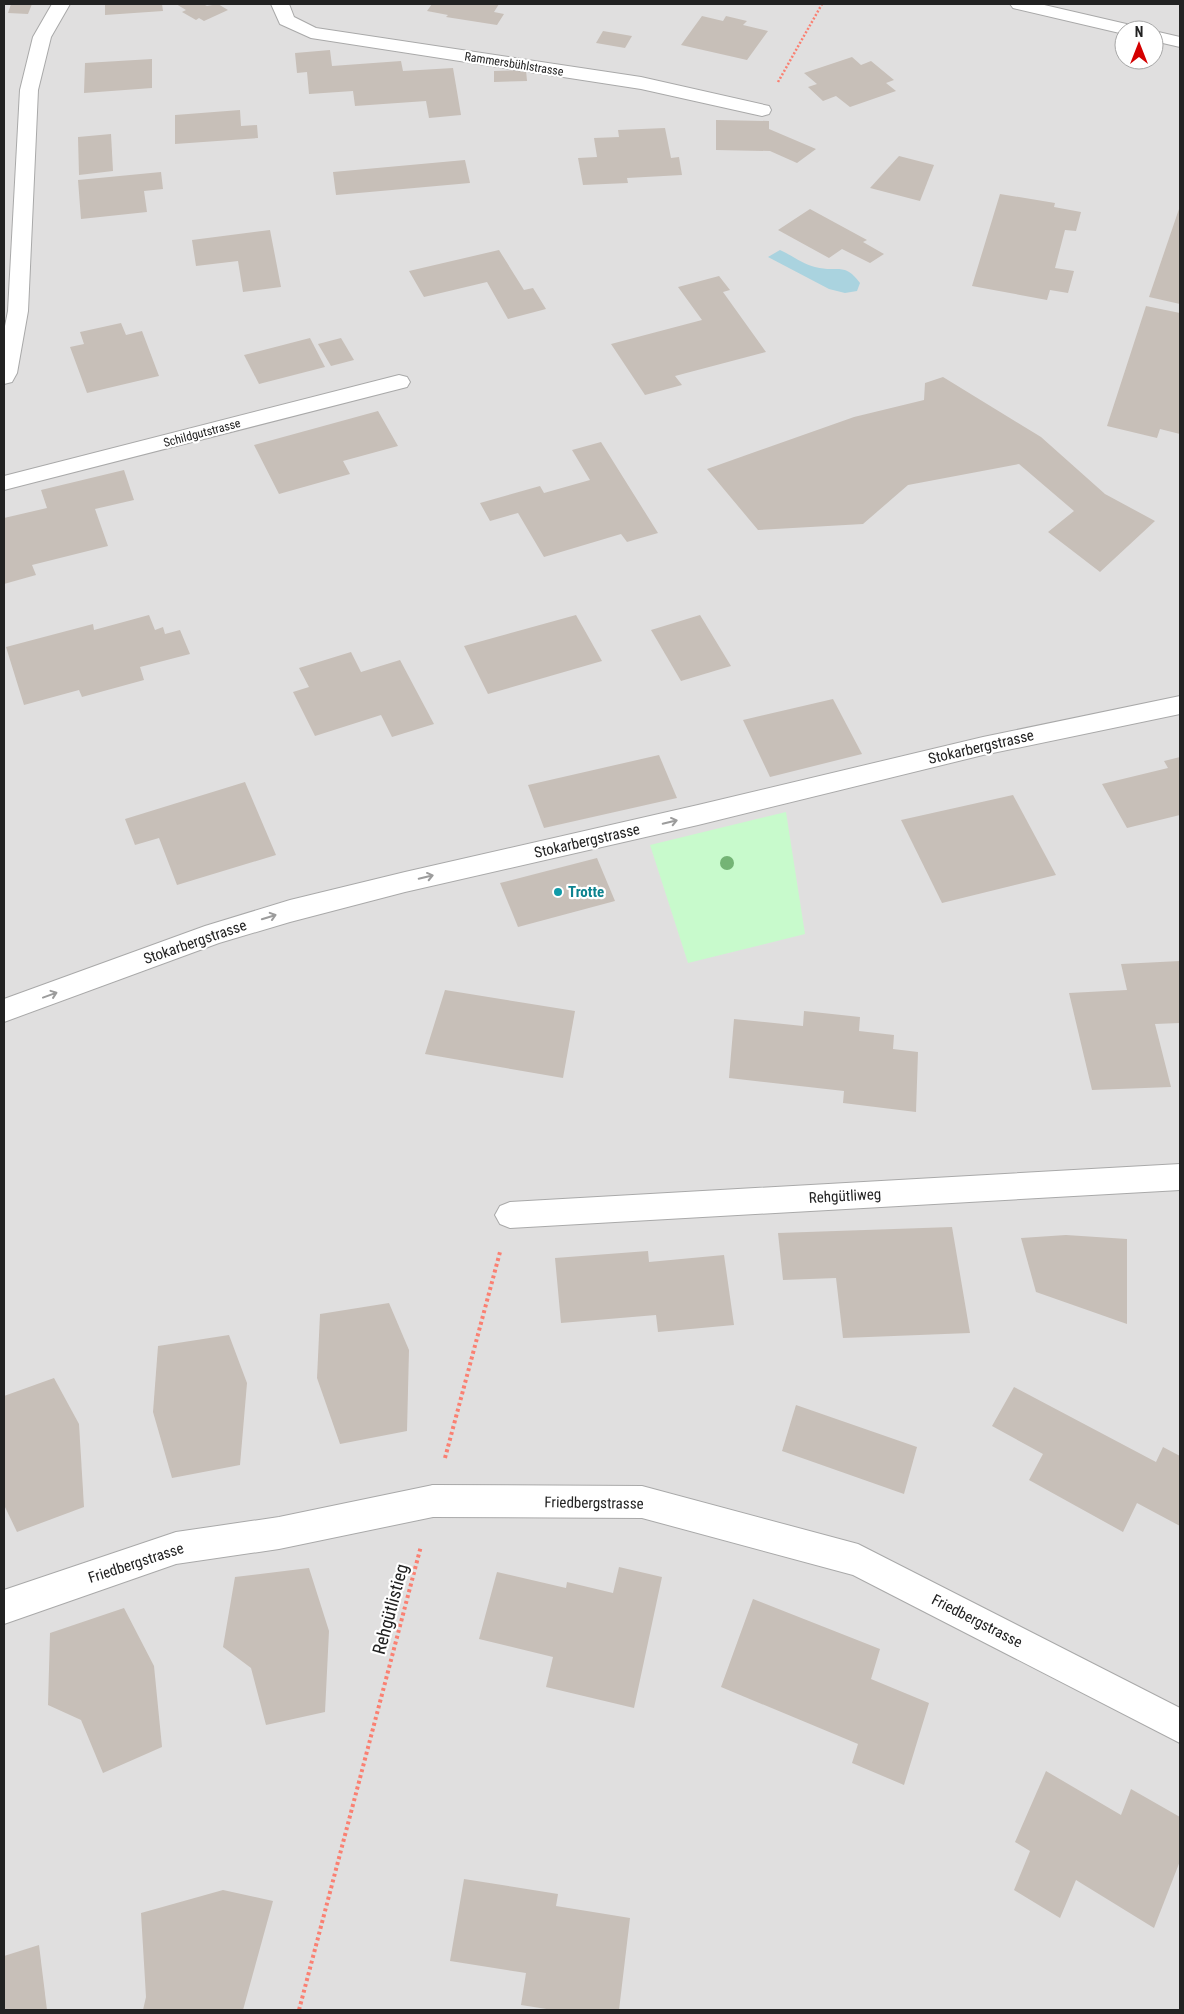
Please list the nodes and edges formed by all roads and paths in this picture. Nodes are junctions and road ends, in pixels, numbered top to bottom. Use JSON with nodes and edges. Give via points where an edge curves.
{"nodes":[{"id":1,"x":61,"y":4,"type":"edge"},
{"id":2,"x":280,"y":4,"type":"edge"},
{"id":3,"x":822,"y":4,"type":"edge"},
{"id":4,"x":1019,"y":4,"type":"edge"},
{"id":5,"x":1114,"y":26,"type":"edge"},
{"id":6,"x":1164,"y":38,"type":"edge"},
{"id":7,"x":1180,"y":42,"type":"edge"},
{"id":8,"x":762,"y":110,"type":"joint"},
{"id":9,"x":4,"y":377,"type":"edge"},
{"id":10,"x":399,"y":382,"type":"dead end"},
{"id":11,"x":4,"y":483,"type":"edge"},
{"id":12,"x":1180,"y":705,"type":"edge"},
{"id":13,"x":4,"y":1011,"type":"edge"},
{"id":14,"x":1180,"y":1178,"type":"edge"},
{"id":15,"x":510,"y":1215,"type":"joint"},
{"id":16,"x":433,"y":1501,"type":"junction"},
{"id":17,"x":4,"y":1607,"type":"edge"},
{"id":18,"x":1180,"y":1726,"type":"edge"},
{"id":19,"x":299,"y":2010,"type":"edge"}],
"edges":[{"from":1,"to":9,"type":"street","via":[[42,37],[29,90],[18,311]]},
{"from":2,"to":8,"type":"street","name":"Rammersbühlstrasse","via":[[286,20],[311,33],[641,83]]},
{"from":3,"to":8,"type":"path"},
{"from":4,"to":5,"type":"street"},
{"from":6,"to":7,"type":"street"},
{"from":10,"to":11,"type":"street","name":"Schildgutstrasse"},
{"from":13,"to":12,"type":"street","name":"Stokarbergstrasse","one_way":true,"via":[[214,934],[290,911],[983,746]]},
{"from":14,"to":15,"type":"street","name":"Rehgütliweg"},
{"from":15,"to":16,"type":"path","name":"Rehgütlistieg"},
{"from":16,"to":17,"type":"street","name":"Friedbergstrasse","via":[[279,1533],[176,1548]]},
{"from":16,"to":18,"type":"street","name":"Friedbergstrasse","via":[[642,1502],[858,1560]]},
{"from":16,"to":19,"type":"path","name":"Rehgütlistieg"}]}
